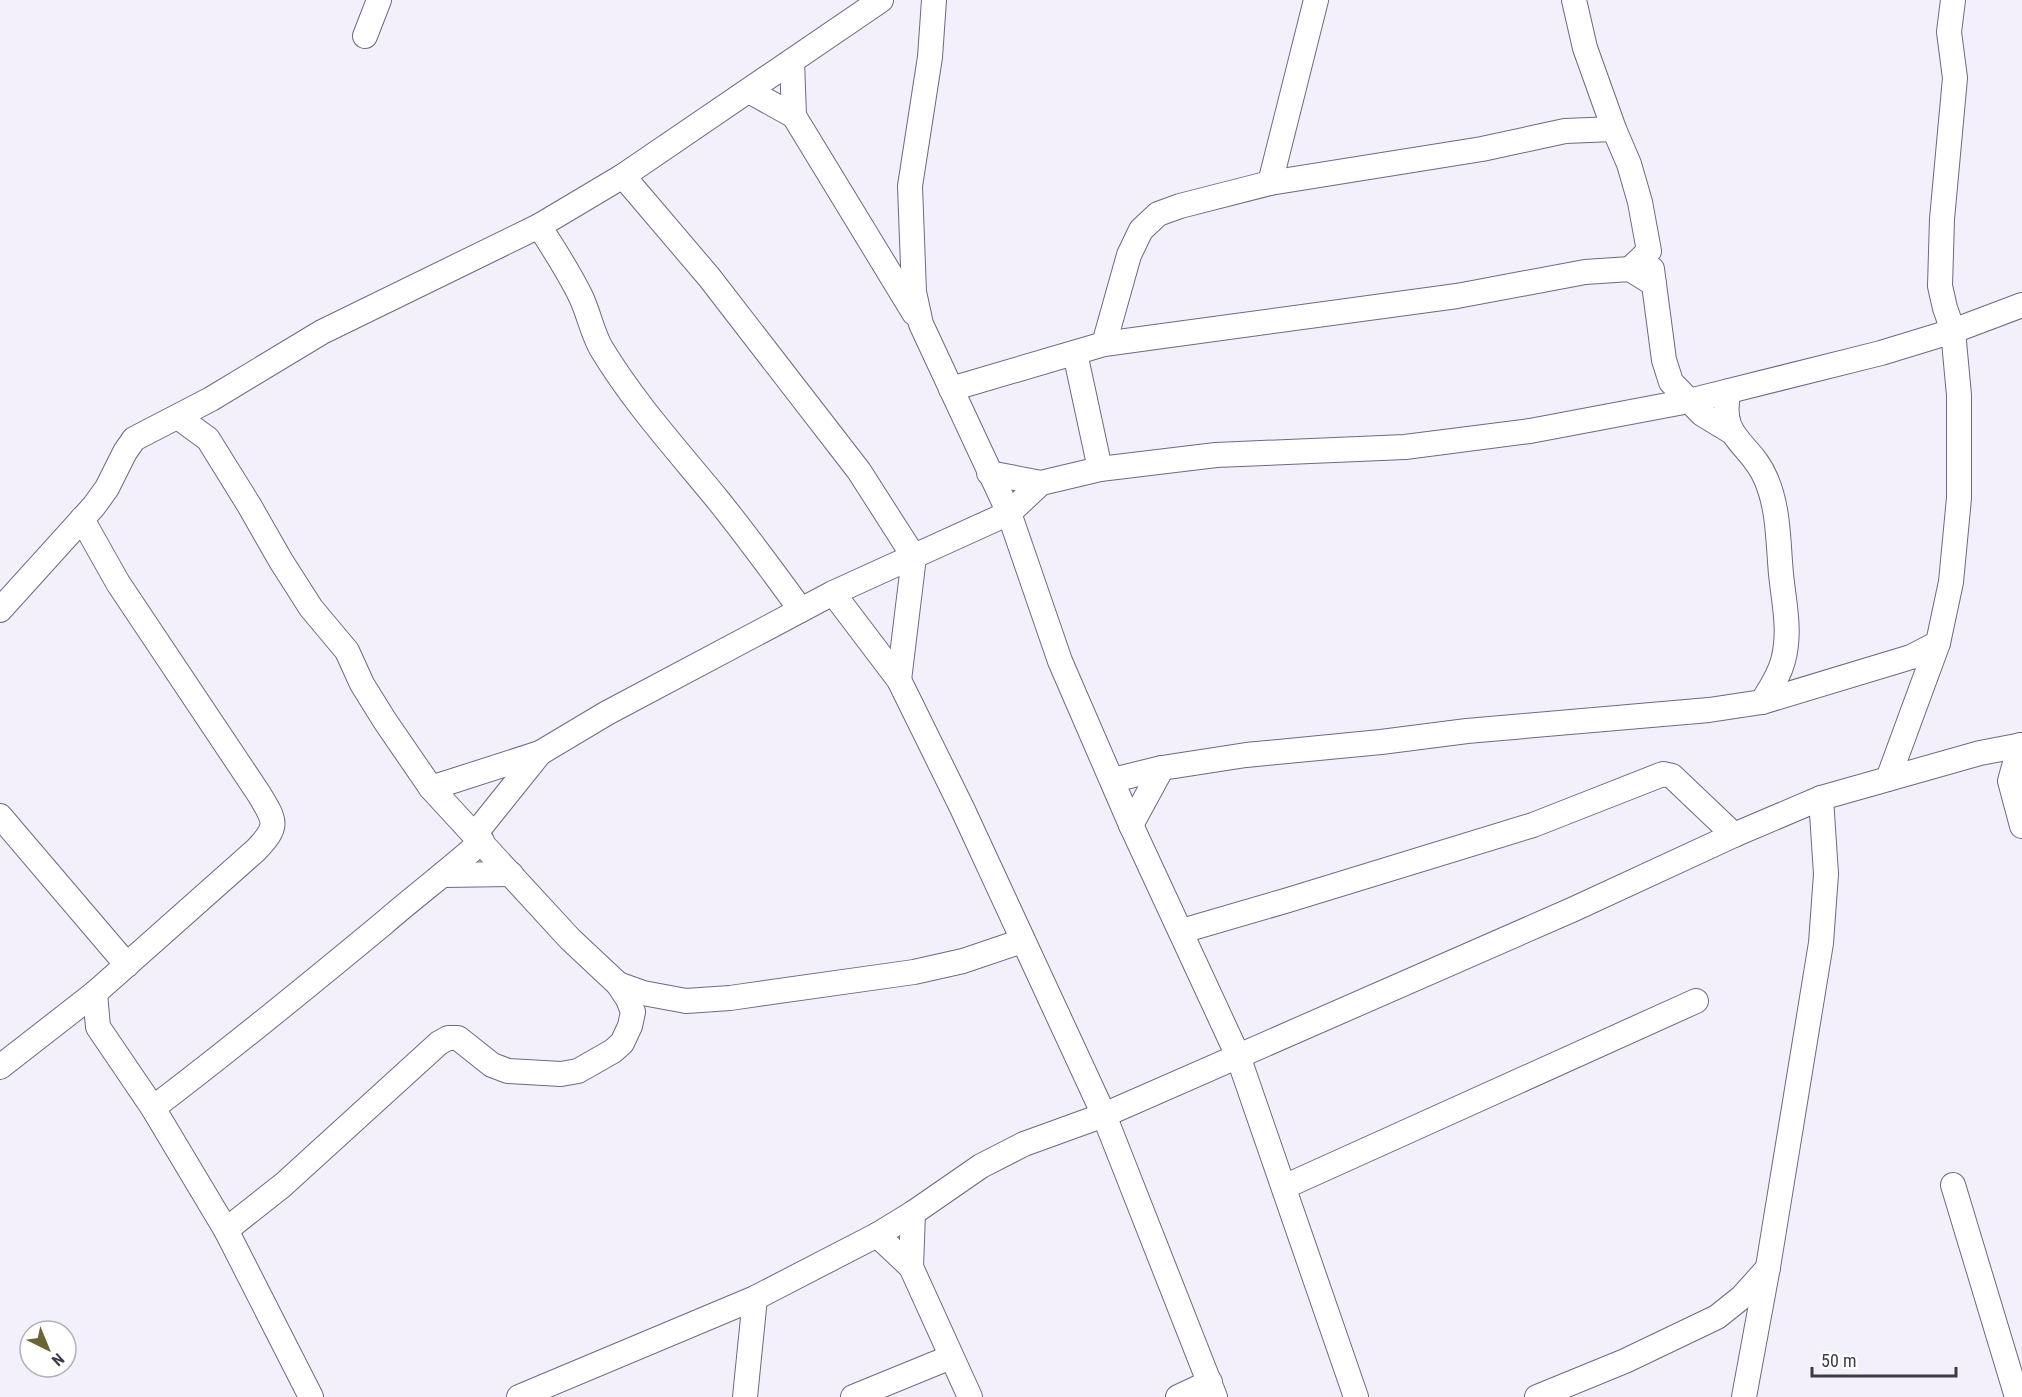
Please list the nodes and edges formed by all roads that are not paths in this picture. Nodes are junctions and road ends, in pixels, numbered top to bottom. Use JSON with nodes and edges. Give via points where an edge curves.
{"nodes":[{"id":1,"x":379,"y":0,"type":"edge"},
{"id":2,"x":881,"y":0,"type":"edge"},
{"id":3,"x":934,"y":0,"type":"edge"},
{"id":4,"x":1316,"y":0,"type":"edge"},
{"id":5,"x":1574,"y":0,"type":"edge"},
{"id":6,"x":1953,"y":0,"type":"edge"},
{"id":7,"x":365,"y":36,"type":"dead end"},
{"id":8,"x":792,"y":61,"type":"junction"},
{"id":9,"x":749,"y":90,"type":"junction"},
{"id":10,"x":794,"y":116,"type":"junction"},
{"id":11,"x":1614,"y":129,"type":"junction"},
{"id":12,"x":623,"y":176,"type":"junction"},
{"id":13,"x":1270,"y":183,"type":"junction"},
{"id":14,"x":539,"y":226,"type":"junction"},
{"id":15,"x":1649,"y":251,"type":"junction"},
{"id":16,"x":1629,"y":269,"type":"junction"},
{"id":17,"x":1654,"y":284,"type":"junction"},
{"id":18,"x":2022,"y":305,"type":"edge"},
{"id":19,"x":921,"y":324,"type":"junction"},
{"id":20,"x":1953,"y":331,"type":"junction"},
{"id":21,"x":1104,"y":344,"type":"junction"},
{"id":22,"x":1075,"y":352,"type":"junction"},
{"id":23,"x":951,"y":389,"type":"junction"},
{"id":24,"x":1729,"y":391,"type":"junction"},
{"id":25,"x":211,"y":399,"type":"junction"},
{"id":26,"x":1689,"y":401,"type":"junction"},
{"id":27,"x":178,"y":417,"type":"junction"},
{"id":28,"x":1730,"y":430,"type":"junction"},
{"id":29,"x":208,"y":439,"type":"junction"},
{"id":30,"x":1100,"y":469,"type":"junction"},
{"id":31,"x":989,"y":473,"type":"junction"},
{"id":32,"x":1041,"y":483,"type":"junction"},
{"id":33,"x":1009,"y":513,"type":"junction"},
{"id":34,"x":82,"y":519,"type":"junction"},
{"id":35,"x":914,"y":557,"type":"junction"},
{"id":36,"x":833,"y":593,"type":"junction"},
{"id":37,"x":0,"y":610,"type":"edge"},
{"id":38,"x":801,"y":610,"type":"junction"},
{"id":39,"x":1919,"y":665,"type":"junction"},
{"id":40,"x":899,"y":680,"type":"junction"},
{"id":41,"x":1762,"y":702,"type":"junction"},
{"id":42,"x":2021,"y":745,"type":"edge"},
{"id":43,"x":540,"y":753,"type":"junction"},
{"id":44,"x":1980,"y":753,"type":"junction"},
{"id":45,"x":1162,"y":768,"type":"junction"},
{"id":46,"x":1888,"y":779,"type":"junction"},
{"id":47,"x":1113,"y":780,"type":"junction"},
{"id":48,"x":2010,"y":781,"type":"junction"},
{"id":49,"x":431,"y":788,"type":"junction"},
{"id":50,"x":1821,"y":798,"type":"junction"},
{"id":51,"x":0,"y":816,"type":"edge"},
{"id":52,"x":1131,"y":825,"type":"junction"},
{"id":53,"x":2022,"y":826,"type":"edge"},
{"id":54,"x":1734,"y":835,"type":"junction"},
{"id":55,"x":478,"y":838,"type":"junction"},
{"id":56,"x":511,"y":874,"type":"junction"},
{"id":57,"x":444,"y":875,"type":"junction"},
{"id":58,"x":1182,"y":931,"type":"junction"},
{"id":59,"x":1022,"y":941,"type":"junction"},
{"id":60,"x":127,"y":965,"type":"junction"},
{"id":61,"x":618,"y":984,"type":"junction"},
{"id":62,"x":95,"y":993,"type":"junction"},
{"id":63,"x":1696,"y":1001,"type":"dead end"},
{"id":64,"x":69,"y":1013,"type":"junction"},
{"id":65,"x":98,"y":1027,"type":"junction"},
{"id":66,"x":1238,"y":1056,"type":"junction"},
{"id":67,"x":0,"y":1067,"type":"edge"},
{"id":68,"x":153,"y":1108,"type":"junction"},
{"id":69,"x":1104,"y":1115,"type":"junction"},
{"id":70,"x":1953,"y":1185,"type":"dead end"},
{"id":71,"x":1284,"y":1187,"type":"junction"},
{"id":72,"x":913,"y":1213,"type":"junction"},
{"id":73,"x":226,"y":1230,"type":"junction"},
{"id":74,"x":877,"y":1235,"type":"junction"},
{"id":75,"x":911,"y":1267,"type":"junction"},
{"id":76,"x":1768,"y":1267,"type":"junction"},
{"id":77,"x":755,"y":1298,"type":"junction"},
{"id":78,"x":951,"y":1357,"type":"junction"},
{"id":79,"x":1212,"y":1389,"type":"edge"},
{"id":80,"x":311,"y":1397,"type":"edge"},
{"id":81,"x":519,"y":1397,"type":"edge"},
{"id":82,"x":745,"y":1397,"type":"edge"},
{"id":83,"x":853,"y":1397,"type":"edge"},
{"id":84,"x":970,"y":1397,"type":"edge"},
{"id":85,"x":1178,"y":1397,"type":"edge"},
{"id":86,"x":1356,"y":1397,"type":"edge"},
{"id":87,"x":1537,"y":1397,"type":"edge"},
{"id":88,"x":1744,"y":1397,"type":"edge"},
{"id":89,"x":2017,"y":1397,"type":"edge"}],
"edges":[{"from":1,"to":7,"type":"street"},
{"from":2,"to":8,"type":"street"},
{"from":3,"to":19,"type":"street","via":[[930,57],[910,186],[914,292]]},
{"from":4,"to":13,"type":"street"},
{"from":5,"to":11,"type":"street","via":[[1585,48]]},
{"from":6,"to":20,"type":"street","via":[[1949,32],[1955,78],[1941,219],[1941,286]]},
{"from":8,"to":9,"type":"street"},
{"from":8,"to":10,"type":"street"},
{"from":9,"to":10,"type":"street"},
{"from":9,"to":12,"type":"street"},
{"from":10,"to":19,"type":"street"},
{"from":11,"to":13,"type":"street","via":[[1565,131],[1482,149]]},
{"from":11,"to":15,"type":"street","via":[[1640,202]]},
{"from":12,"to":14,"type":"street"},
{"from":12,"to":35,"type":"street","via":[[709,277],[860,471]]},
{"from":13,"to":21,"type":"street","via":[[1158,214],[1141,230],[1129,255]]},
{"from":14,"to":25,"type":"street","via":[[322,332]]},
{"from":14,"to":38,"type":"street","via":[[581,298],[602,349],[649,416],[732,517]]},
{"from":15,"to":16,"type":"street"},
{"from":15,"to":17,"type":"street"},
{"from":16,"to":17,"type":"street"},
{"from":16,"to":21,"type":"street"},
{"from":17,"to":26,"type":"street","via":[[1664,360],[1671,382]]},
{"from":18,"to":20,"type":"street"},
{"from":19,"to":23,"type":"street"},
{"from":20,"to":24,"type":"street"},
{"from":20,"to":39,"type":"street","via":[[1959,395],[1959,498],[1951,582],[1938,644]]},
{"from":21,"to":22,"type":"street"},
{"from":22,"to":23,"type":"street"},
{"from":22,"to":30,"type":"street"},
{"from":23,"to":31,"type":"street"},
{"from":24,"to":26,"type":"street"},
{"from":24,"to":28,"type":"street","via":[[1725,406]]},
{"from":25,"to":27,"type":"street"},
{"from":25,"to":29,"type":"street"},
{"from":26,"to":28,"type":"street","via":[[1702,414]]},
{"from":26,"to":30,"type":"street","via":[[1530,431],[1405,447],[1216,455]]},
{"from":27,"to":29,"type":"street"},
{"from":27,"to":34,"type":"street","via":[[134,439],[107,488]]},
{"from":28,"to":41,"type":"street","via":[[1761,468],[1773,501],[1778,533],[1787,638],[1783,662]]},
{"from":29,"to":49,"type":"street","via":[[311,608],[347,651],[384,721]]},
{"from":30,"to":32,"type":"street"},
{"from":31,"to":32,"type":"street"},
{"from":31,"to":33,"type":"street"},
{"from":32,"to":33,"type":"street"},
{"from":33,"to":35,"type":"street"},
{"from":33,"to":47,"type":"street","via":[[1059,661]]},
{"from":34,"to":37,"type":"street"},
{"from":34,"to":60,"type":"street","via":[[117,583],[252,784],[273,822],[270,835],[256,850]]},
{"from":35,"to":36,"type":"street"},
{"from":35,"to":40,"type":"street"},
{"from":36,"to":38,"type":"street"},
{"from":36,"to":40,"type":"street"},
{"from":38,"to":43,"type":"street"},
{"from":39,"to":41,"type":"street"},
{"from":39,"to":46,"type":"street"},
{"from":40,"to":59,"type":"street"},
{"from":41,"to":45,"type":"street","via":[[1467,730]]},
{"from":42,"to":44,"type":"street"},
{"from":42,"to":48,"type":"street"},
{"from":43,"to":49,"type":"street"},
{"from":43,"to":55,"type":"street"},
{"from":44,"to":46,"type":"street"},
{"from":44,"to":48,"type":"street"},
{"from":45,"to":47,"type":"street"},
{"from":45,"to":52,"type":"street"},
{"from":46,"to":50,"type":"street"},
{"from":47,"to":52,"type":"street"},
{"from":48,"to":53,"type":"street"},
{"from":49,"to":55,"type":"street"},
{"from":50,"to":54,"type":"street"},
{"from":50,"to":76,"type":"street","via":[[1826,874],[1821,943]]},
{"from":51,"to":60,"type":"street"},
{"from":52,"to":58,"type":"street"},
{"from":54,"to":58,"type":"street","via":[[1672,776],[1663,774],[1533,825]]},
{"from":54,"to":66,"type":"street"},
{"from":55,"to":56,"type":"street"},
{"from":55,"to":57,"type":"street"},
{"from":56,"to":57,"type":"street"},
{"from":56,"to":61,"type":"street","via":[[570,939]]},
{"from":57,"to":68,"type":"street"},
{"from":58,"to":66,"type":"street"},
{"from":59,"to":61,"type":"street","via":[[914,972],[730,998],[686,1001]]},
{"from":59,"to":69,"type":"street"},
{"from":60,"to":62,"type":"street"},
{"from":61,"to":73,"type":"street","via":[[633,1012],[630,1026],[622,1043],[597,1061],[561,1074],[508,1071],[492,1065],[458,1038],[448,1038],[283,1185]]},
{"from":62,"to":64,"type":"street"},
{"from":62,"to":65,"type":"street"},
{"from":63,"to":71,"type":"street"},
{"from":64,"to":65,"type":"street"},
{"from":64,"to":67,"type":"street"},
{"from":65,"to":68,"type":"street"},
{"from":66,"to":69,"type":"street"},
{"from":66,"to":71,"type":"street"},
{"from":68,"to":73,"type":"street"},
{"from":69,"to":72,"type":"street","via":[[1024,1144],[981,1166]]},
{"from":69,"to":79,"type":"street"},
{"from":70,"to":89,"type":"street"},
{"from":71,"to":86,"type":"street"},
{"from":72,"to":74,"type":"street"},
{"from":72,"to":75,"type":"street"},
{"from":73,"to":80,"type":"street"},
{"from":74,"to":75,"type":"street"},
{"from":74,"to":77,"type":"street"},
{"from":75,"to":78,"type":"street"},
{"from":76,"to":87,"type":"street","via":[[1742,1297],[1717,1317]]},
{"from":76,"to":88,"type":"street"},
{"from":77,"to":81,"type":"street"},
{"from":77,"to":82,"type":"street"},
{"from":78,"to":83,"type":"street"},
{"from":78,"to":84,"type":"street"},
{"from":79,"to":85,"type":"street"}]}
